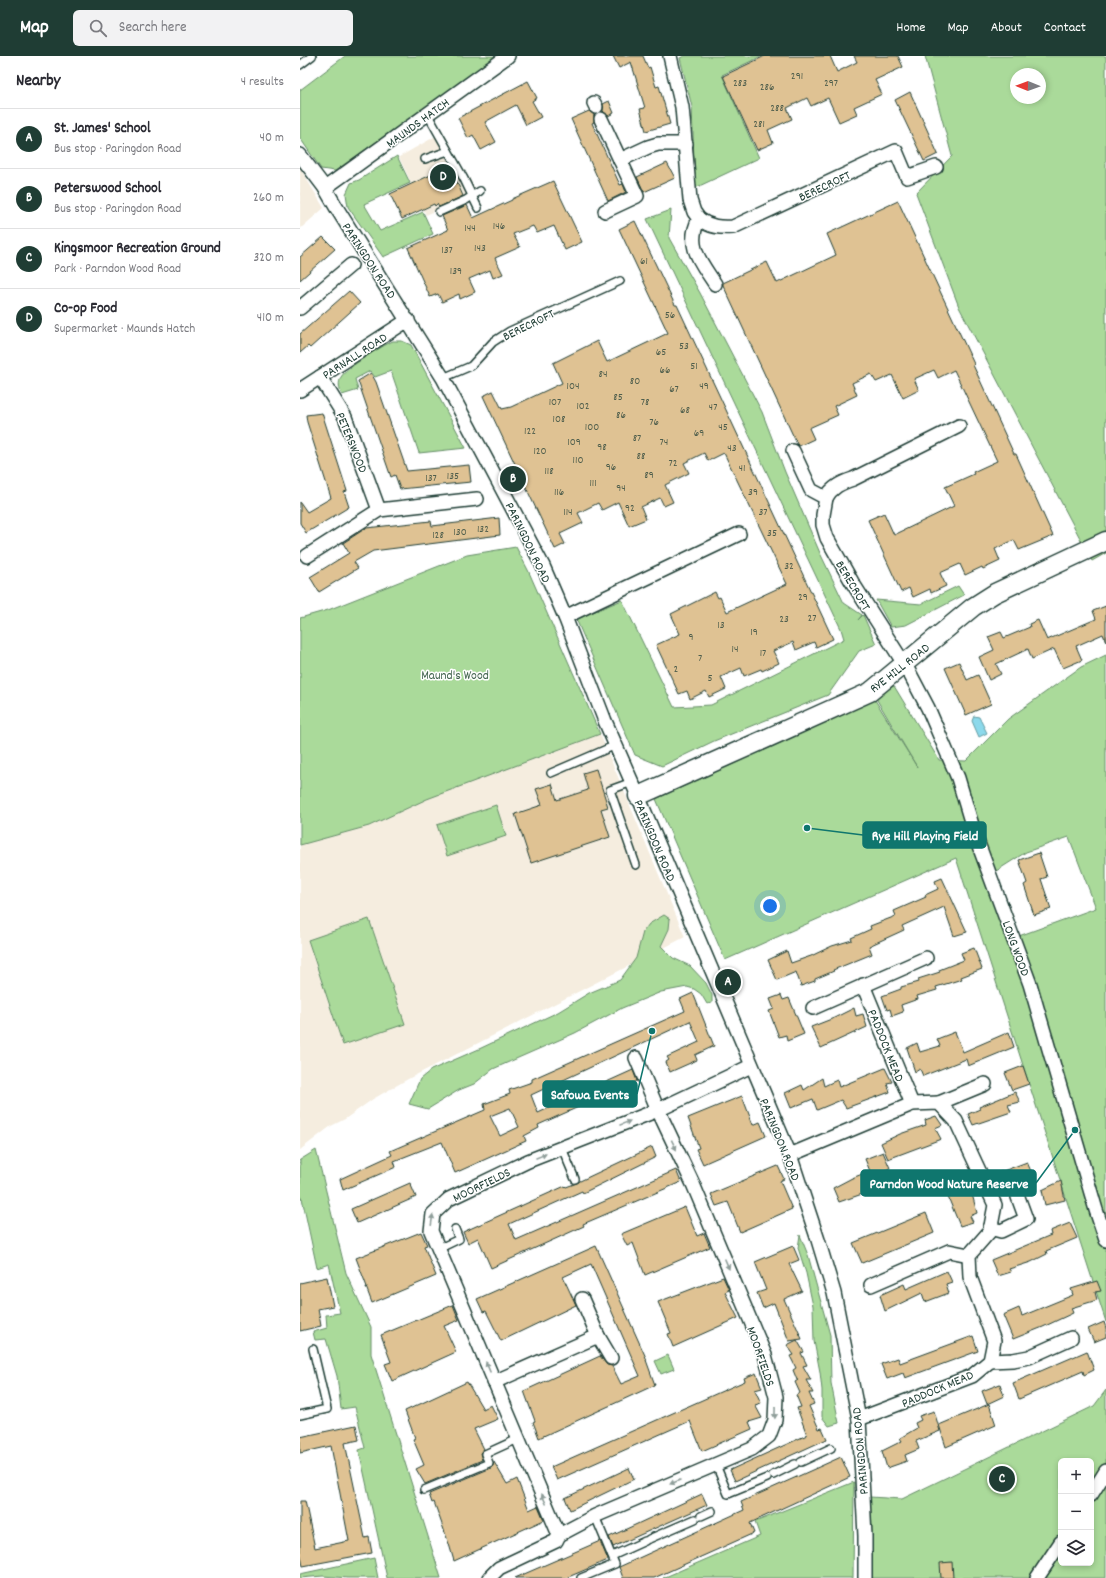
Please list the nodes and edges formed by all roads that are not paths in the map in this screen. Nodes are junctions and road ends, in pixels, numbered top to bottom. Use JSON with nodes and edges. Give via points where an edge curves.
{"nodes":[{"id":1,"x":312,"y":56,"type":"edge"},
{"id":2,"x":508,"y":56,"type":"edge"},
{"id":3,"x":670,"y":56,"type":"edge"},
{"id":4,"x":300,"y":65,"type":"edge"},
{"id":5,"x":597,"y":110,"type":"dead end"},
{"id":6,"x":428,"y":115,"type":"junction"},
{"id":7,"x":686,"y":144,"type":"junction"},
{"id":8,"x":448,"y":151,"type":"junction"},
{"id":9,"x":300,"y":155,"type":"edge"},
{"id":10,"x":425,"y":159,"type":"dead end"},
{"id":11,"x":620,"y":160,"type":"junction"},
{"id":12,"x":936,"y":167,"type":"dead end"},
{"id":13,"x":326,"y":188,"type":"junction"},
{"id":14,"x":480,"y":191,"type":"dead end"},
{"id":15,"x":472,"y":196,"type":"junction"},
{"id":16,"x":478,"y":208,"type":"dead end"},
{"id":17,"x":605,"y":211,"type":"dead end"},
{"id":18,"x":439,"y":212,"type":"dead end"},
{"id":19,"x":699,"y":219,"type":"junction"},
{"id":20,"x":350,"y":264,"type":"dead end"},
{"id":21,"x":620,"y":281,"type":"dead end"},
{"id":22,"x":715,"y":284,"type":"dead end"},
{"id":23,"x":300,"y":308,"type":"edge"},
{"id":24,"x":408,"y":320,"type":"junction"},
{"id":25,"x":320,"y":377,"type":"junction"},
{"id":26,"x":443,"y":378,"type":"junction"},
{"id":27,"x":300,"y":390,"type":"edge"},
{"id":28,"x":959,"y":426,"type":"dead end"},
{"id":29,"x":793,"y":451,"type":"dead end"},
{"id":30,"x":826,"y":498,"type":"junction"},
{"id":31,"x":478,"y":499,"type":"dead end"},
{"id":32,"x":379,"y":510,"type":"junction"},
{"id":33,"x":739,"y":534,"type":"dead end"},
{"id":34,"x":1106,"y":541,"type":"edge"},
{"id":35,"x":307,"y":556,"type":"dead end"},
{"id":36,"x":565,"y":617,"type":"junction"},
{"id":37,"x":905,"y":664,"type":"junction"},
{"id":38,"x":616,"y":746,"type":"junction"},
{"id":39,"x":551,"y":773,"type":"dead end"},
{"id":40,"x":635,"y":789,"type":"junction"},
{"id":41,"x":636,"y":865,"type":"dead end"},
{"id":42,"x":926,"y":958,"type":"dead end"},
{"id":43,"x":863,"y":985,"type":"junction"},
{"id":44,"x":813,"y":1008,"type":"dead end"},
{"id":45,"x":636,"y":1058,"type":"dead end"},
{"id":46,"x":751,"y":1066,"type":"junction"},
{"id":47,"x":985,"y":1084,"type":"dead end"},
{"id":48,"x":939,"y":1103,"type":"junction"},
{"id":49,"x":912,"y":1104,"type":"junction"},
{"id":50,"x":658,"y":1110,"type":"junction"},
{"id":51,"x":562,"y":1148,"type":"junction"},
{"id":52,"x":790,"y":1156,"type":"junction"},
{"id":53,"x":575,"y":1179,"type":"dead end"},
{"id":54,"x":1018,"y":1197,"type":"dead end"},
{"id":55,"x":990,"y":1228,"type":"junction"},
{"id":56,"x":455,"y":1229,"type":"dead end"},
{"id":57,"x":1106,"y":1240,"type":"edge"},
{"id":58,"x":438,"y":1249,"type":"junction"},
{"id":59,"x":969,"y":1255,"type":"junction"},
{"id":60,"x":871,"y":1285,"type":"dead end"},
{"id":61,"x":582,"y":1299,"type":"dead end"},
{"id":62,"x":598,"y":1336,"type":"junction"},
{"id":63,"x":1071,"y":1338,"type":"dead end"},
{"id":64,"x":313,"y":1349,"type":"dead end"},
{"id":65,"x":611,"y":1358,"type":"dead end"},
{"id":66,"x":990,"y":1361,"type":"junction"},
{"id":67,"x":494,"y":1382,"type":"junction"},
{"id":68,"x":300,"y":1415,"type":"edge"},
{"id":69,"x":859,"y":1419,"type":"junction"},
{"id":70,"x":518,"y":1439,"type":"junction"},
{"id":71,"x":831,"y":1448,"type":"dead end"},
{"id":72,"x":716,"y":1465,"type":"junction"},
{"id":73,"x":1106,"y":1471,"type":"edge"},
{"id":74,"x":424,"y":1490,"type":"dead end"},
{"id":75,"x":1092,"y":1494,"type":"edge"},
{"id":76,"x":712,"y":1511,"type":"dead end"},
{"id":77,"x":595,"y":1516,"type":"junction"},
{"id":78,"x":559,"y":1535,"type":"junction"},
{"id":79,"x":1058,"y":1546,"type":"edge"},
{"id":80,"x":612,"y":1556,"type":"junction"},
{"id":81,"x":489,"y":1578,"type":"edge"},
{"id":82,"x":581,"y":1578,"type":"edge"},
{"id":83,"x":865,"y":1578,"type":"edge"},
{"id":84,"x":1037,"y":1578,"type":"edge"}],
"edges":[{"from":1,"to":4,"type":"lane"},
{"from":2,"to":6,"type":"street","name":"MAUNDS HATCH"},
{"from":3,"to":7,"type":"street","via":[[682,108]]},
{"from":5,"to":11,"type":"street"},
{"from":6,"to":8,"type":"lane"},
{"from":6,"to":13,"type":"street","name":"MAUNDS HATCH"},
{"from":7,"to":11,"type":"street","via":[[658,144]]},
{"from":7,"to":19,"type":"street","via":[[690,200]]},
{"from":8,"to":10,"type":"lane"},
{"from":8,"to":15,"type":"lane"},
{"from":9,"to":13,"type":"street","name":"PARINGDON ROAD"},
{"from":11,"to":17,"type":"street","via":[[637,196]]},
{"from":12,"to":19,"type":"street","name":"BERECROFT","via":[[907,177],[896,151],[733,227],[719,228],[707,225]]},
{"from":13,"to":24,"type":"street","name":"PARINGDON ROAD","via":[[336,208]]},
{"from":14,"to":15,"type":"lane"},
{"from":15,"to":16,"type":"lane"},
{"from":15,"to":18,"type":"lane"},
{"from":19,"to":22,"type":"street","via":[[693,233],[693,244]]},
{"from":20,"to":23,"type":"street"},
{"from":21,"to":26,"type":"lane","name":"BERECROFT","via":[[510,331],[493,342],[470,366]]},
{"from":24,"to":25,"type":"street","name":"PARNALL ROAD"},
{"from":24,"to":26,"type":"street","name":"PARINGDON ROAD"},
{"from":25,"to":27,"type":"street","name":"PARNALL ROAD"},
{"from":25,"to":32,"type":"street","name":"PETERSWOOD","via":[[345,417]]},
{"from":26,"to":36,"type":"street","name":"PARINGDON ROAD","via":[[536,553]]},
{"from":28,"to":30,"type":"street","via":[[838,484]]},
{"from":29,"to":30,"type":"street","via":[[808,486]]},
{"from":30,"to":37,"type":"street","name":"BERECROFT","via":[[823,525],[827,538]]},
{"from":31,"to":32,"type":"street"},
{"from":32,"to":35,"type":"street"},
{"from":33,"to":36,"type":"street"},
{"from":34,"to":37,"type":"street","name":"RYE HILL ROAD","via":[[994,593],[973,607]]},
{"from":36,"to":38,"type":"street","name":"PARINGDON ROAD"},
{"from":37,"to":40,"type":"street","name":"RYE HILL ROAD","via":[[870,692]]},
{"from":37,"to":57,"type":"street","name":"LONG WOOD","via":[[948,753],[1030,984]]},
{"from":38,"to":39,"type":"lane"},
{"from":38,"to":40,"type":"street","name":"PARINGDON ROAD"},
{"from":40,"to":41,"type":"lane","via":[[610,790]]},
{"from":40,"to":46,"type":"street","name":"PARINGDON ROAD"},
{"from":42,"to":43,"type":"street"},
{"from":43,"to":44,"type":"street"},
{"from":43,"to":49,"type":"street","name":"PADDOCK MEAD"},
{"from":45,"to":50,"type":"street","name":"MOORFIELDS"},
{"from":46,"to":50,"type":"street","name":"MOORFIELDS"},
{"from":46,"to":52,"type":"street","name":"PARINGDON ROAD"},
{"from":47,"to":48,"type":"street"},
{"from":48,"to":49,"type":"street"},
{"from":48,"to":55,"type":"street","via":[[956,1121],[995,1205]]},
{"from":49,"to":52,"type":"street"},
{"from":51,"to":50,"type":"street","name":"MOORFIELDS","one_way":true},
{"from":50,"to":72,"type":"street","name":"MOORFIELDS","one_way":true,"via":[[693,1184],[765,1356],[776,1397],[775,1420],[769,1436],[752,1449]]},
{"from":51,"to":53,"type":"lane"},
{"from":58,"to":51,"type":"street","name":"MOORFIELDS","one_way":true,"via":[[431,1232],[433,1214],[449,1199]]},
{"from":52,"to":69,"type":"street","name":"PARINGDON ROAD","via":[[834,1293]]},
{"from":54,"to":55,"type":"street","via":[[1026,1220],[1001,1231]]},
{"from":55,"to":59,"type":"street"},
{"from":56,"to":58,"type":"lane","via":[[459,1239]]},
{"from":67,"to":58,"type":"street","name":"MOORFIELDS","one_way":true},
{"from":59,"to":60,"type":"street","via":[[949,1251]]},
{"from":59,"to":66,"type":"street","via":[[970,1277],[994,1341]]},
{"from":61,"to":62,"type":"street"},
{"from":62,"to":65,"type":"street"},
{"from":62,"to":67,"type":"street"},
{"from":63,"to":66,"type":"street","via":[[1029,1357]]},
{"from":64,"to":68,"type":"lane","via":[[327,1409]]},
{"from":66,"to":69,"type":"street","name":"PADDOCK MEAD","via":[[972,1376]]},
{"from":67,"to":70,"type":"street","name":"MOORFIELDS"},
{"from":69,"to":83,"type":"street","name":"PARINGDON ROAD"},
{"from":70,"to":74,"type":"lane","via":[[485,1454],[489,1463]]},
{"from":78,"to":70,"type":"street","name":"MOORFIELDS","one_way":true},
{"from":71,"to":72,"type":"lane","via":[[728,1494]]},
{"from":72,"to":77,"type":"street","name":"MOORFIELDS","one_way":true},
{"from":73,"to":75,"type":"street"},
{"from":76,"to":80,"type":"lane"},
{"from":77,"to":78,"type":"street","name":"MOORFIELDS"},
{"from":77,"to":80,"type":"lane"},
{"from":78,"to":81,"type":"street","name":"MOORFIELDS","via":[[556,1541],[499,1568]]},
{"from":79,"to":84,"type":"street"},
{"from":80,"to":82,"type":"lane","via":[[615,1564]]}]}
